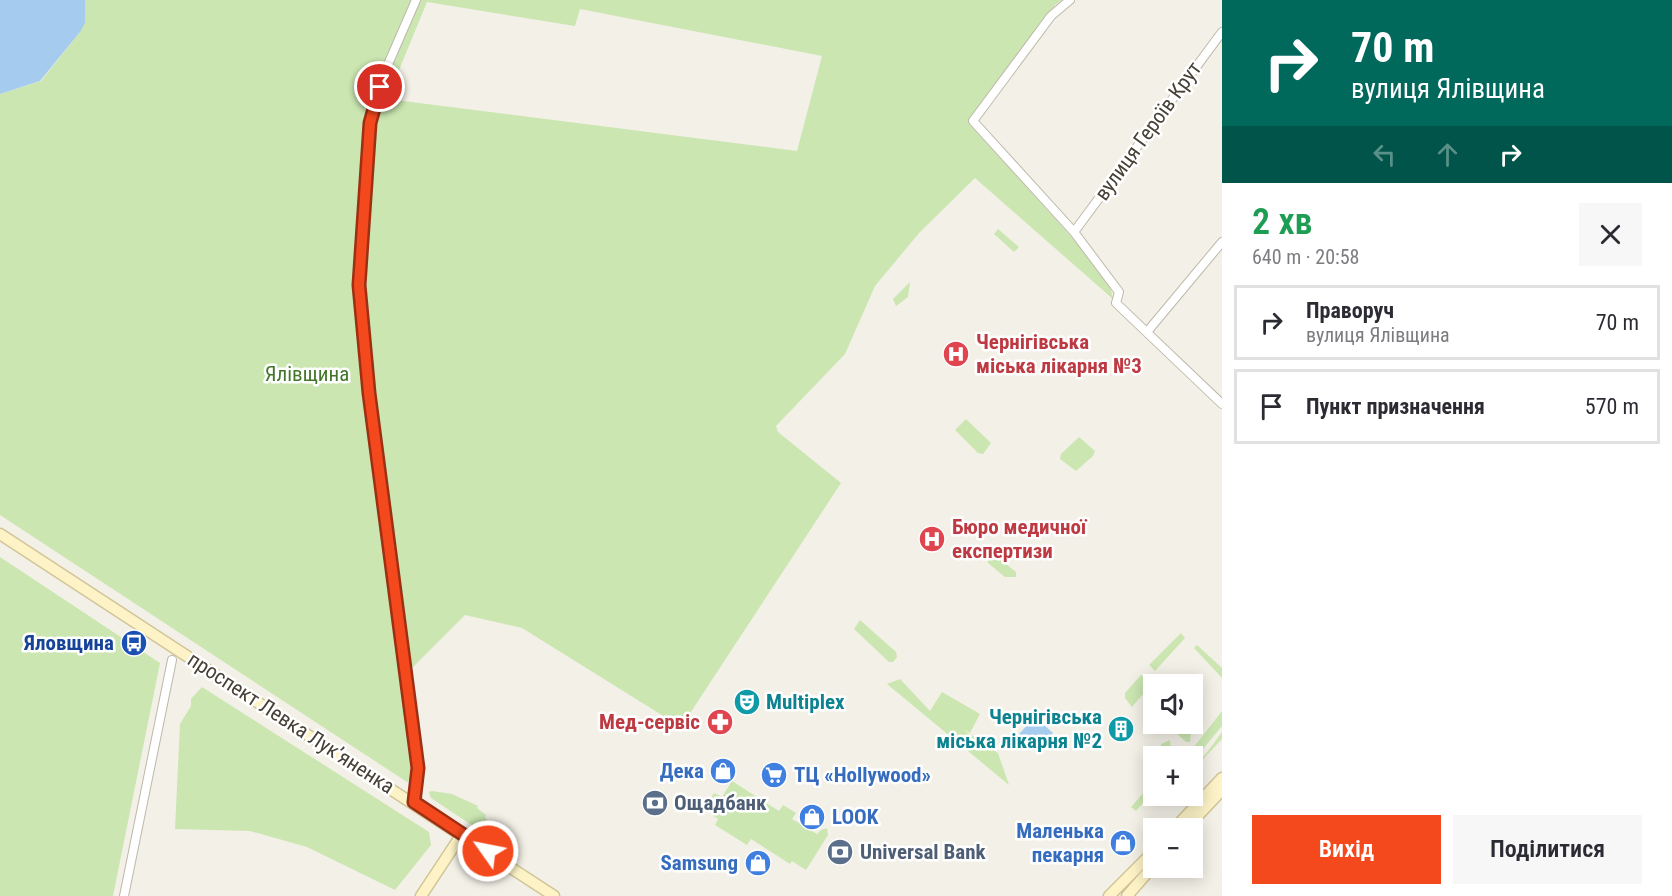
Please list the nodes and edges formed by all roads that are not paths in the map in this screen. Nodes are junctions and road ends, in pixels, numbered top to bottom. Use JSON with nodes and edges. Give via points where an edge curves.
{"nodes":[{"id":1,"x":416,"y":0,"type":"edge"},
{"id":2,"x":1070,"y":0,"type":"edge"},
{"id":3,"x":1222,"y":32,"type":"edge"},
{"id":4,"x":1074,"y":232,"type":"junction"},
{"id":5,"x":1222,"y":242,"type":"edge"},
{"id":6,"x":1147,"y":332,"type":"junction"},
{"id":7,"x":1222,"y":404,"type":"edge"},
{"id":8,"x":0,"y":534,"type":"edge"},
{"id":9,"x":172,"y":660,"type":"dead end"},
{"id":10,"x":1222,"y":778,"type":"edge"},
{"id":11,"x":1222,"y":790,"type":"edge"},
{"id":12,"x":414,"y":802,"type":"junction"},
{"id":13,"x":1184,"y":818,"type":"edge"},
{"id":14,"x":1195,"y":818,"type":"edge"},
{"id":15,"x":462,"y":834,"type":"junction"},
{"id":16,"x":1143,"y":862,"type":"edge"},
{"id":17,"x":1143,"y":878,"type":"edge"},
{"id":18,"x":124,"y":896,"type":"edge"},
{"id":19,"x":421,"y":896,"type":"edge"},
{"id":20,"x":554,"y":896,"type":"edge"},
{"id":21,"x":1110,"y":896,"type":"edge"},
{"id":22,"x":1127,"y":896,"type":"edge"}],
"edges":[{"from":1,"to":12,"type":"street","via":[[371,115],[359,285],[369,393],[418,768]]},
{"from":2,"to":4,"type":"street","via":[[1051,16],[973,121]]},
{"from":3,"to":4,"type":"street","name":"вулиця Героїв Крут"},
{"from":4,"to":6,"type":"street","via":[[1119,292],[1116,303]]},
{"from":5,"to":6,"type":"street"},
{"from":6,"to":7,"type":"street"},
{"from":8,"to":12,"type":"main road","name":"проспект Левка Лукʼяненка"},
{"from":9,"to":18,"type":"street"},
{"from":10,"to":13,"type":"main road"},
{"from":11,"to":14,"type":"main road"},
{"from":12,"to":15,"type":"main road","name":"проспект Левка Лукʼяненка"},
{"from":15,"to":19,"type":"main road"},
{"from":15,"to":20,"type":"main road","name":"проспект Левка Лукʼяненка"},
{"from":16,"to":21,"type":"main road"},
{"from":17,"to":22,"type":"main road"}]}
